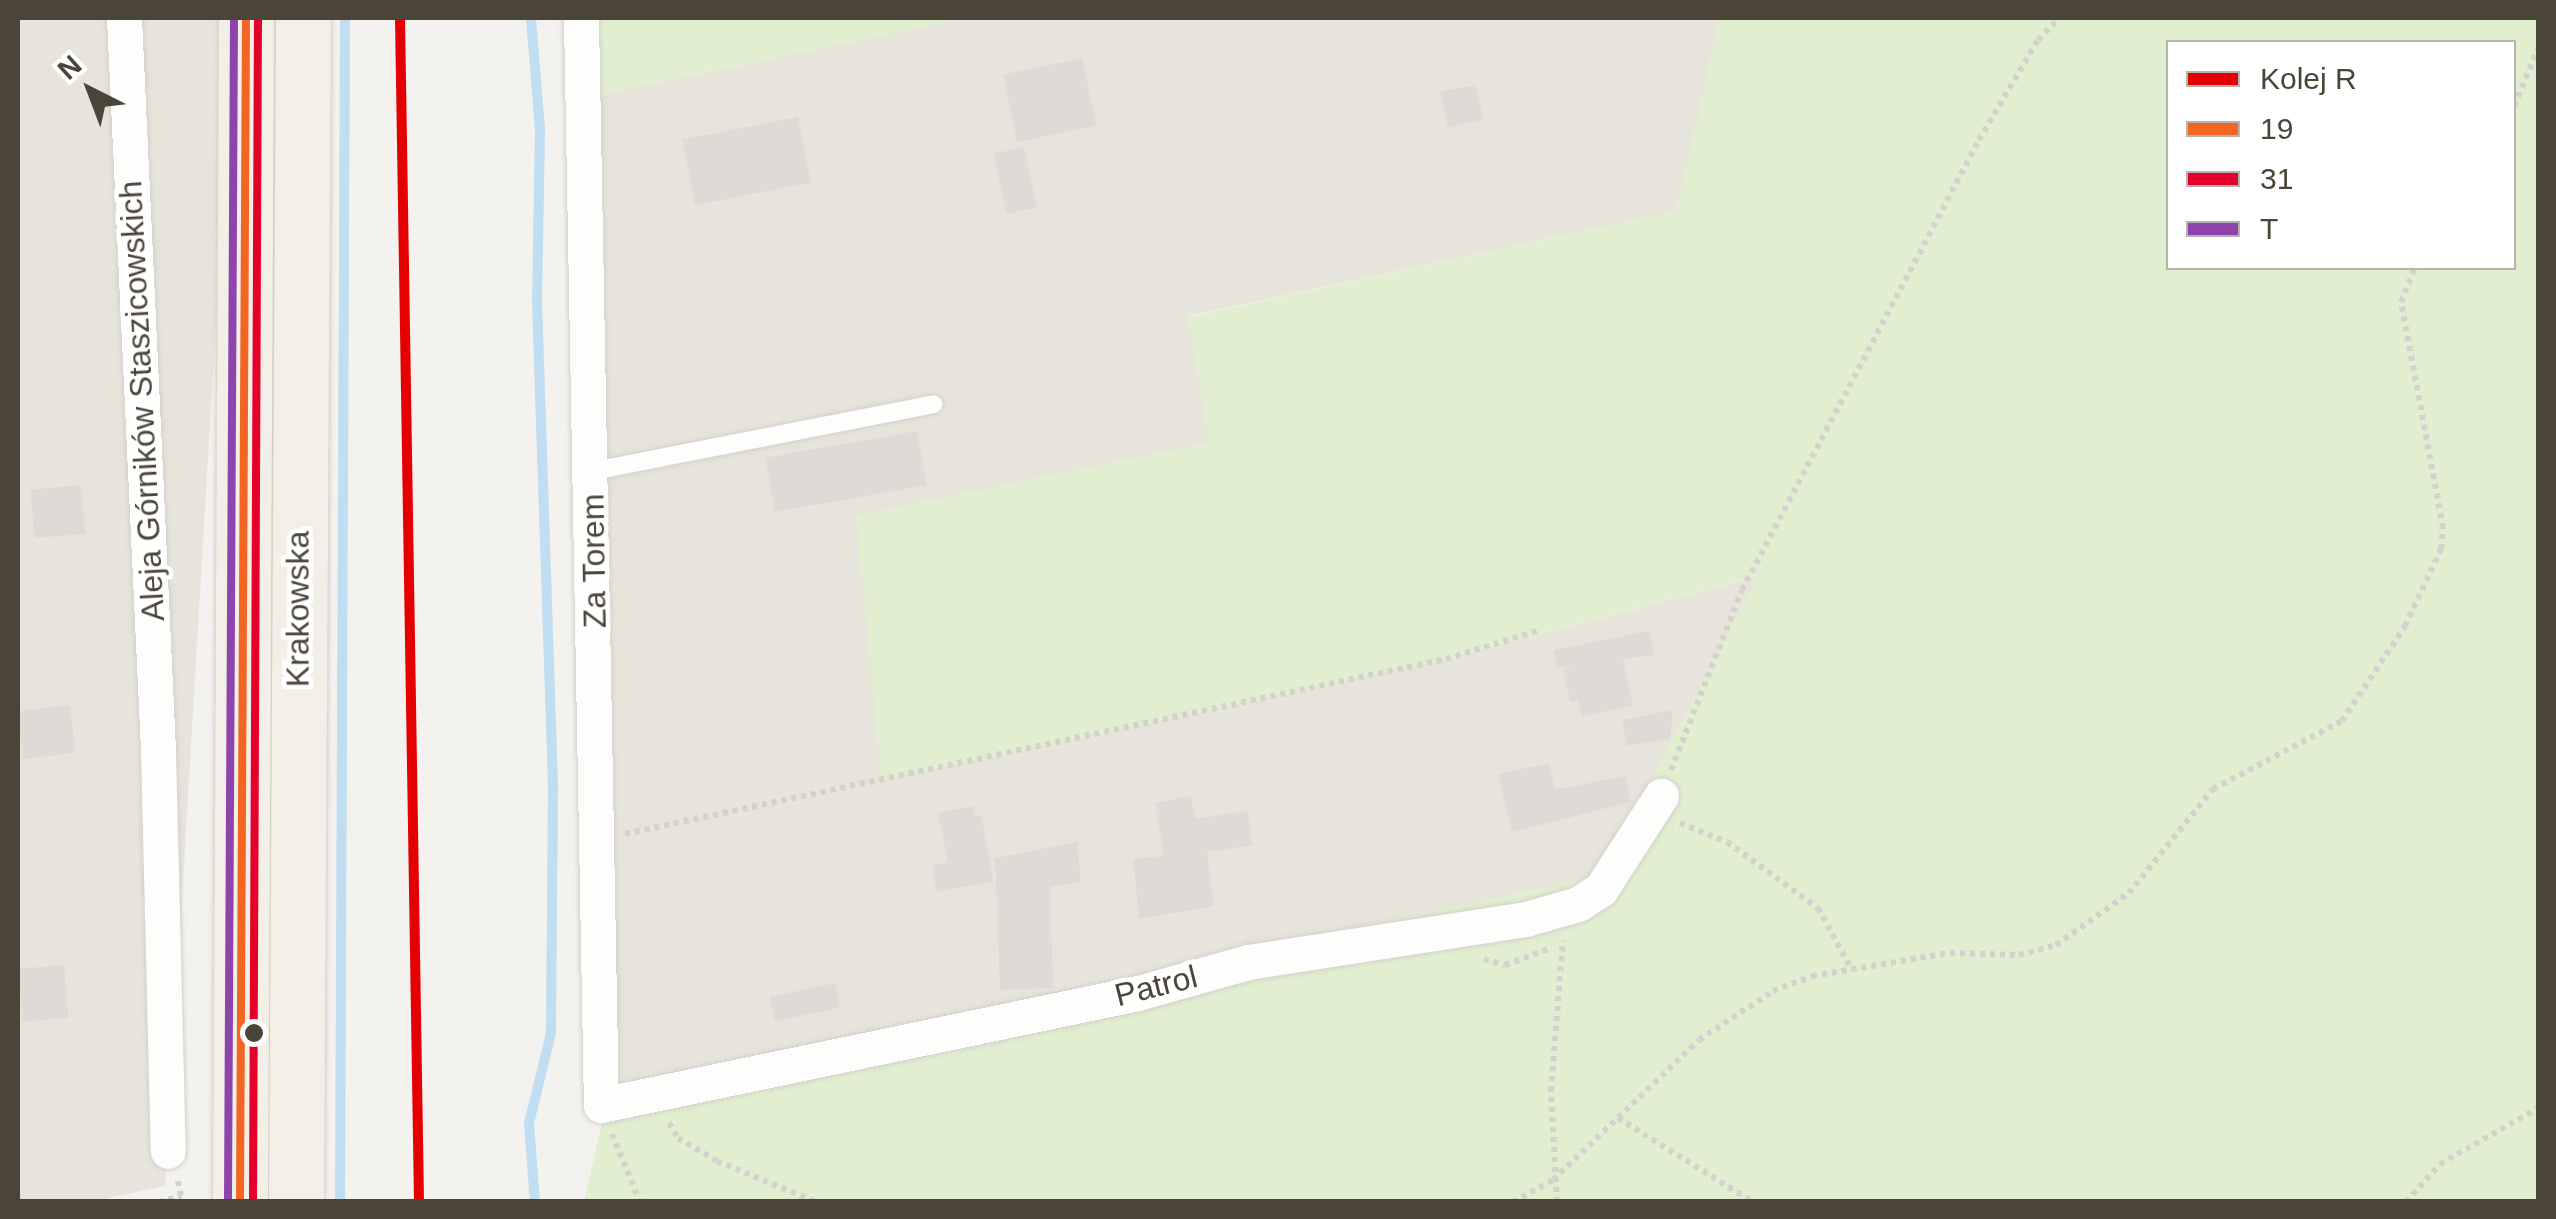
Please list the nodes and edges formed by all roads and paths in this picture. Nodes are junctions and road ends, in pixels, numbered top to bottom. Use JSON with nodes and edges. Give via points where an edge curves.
{"nodes":[{"id":1,"x":124,"y":18,"type":"edge"},
{"id":2,"x":246,"y":18,"type":"edge"},
{"id":3,"x":302,"y":18,"type":"edge"},
{"id":4,"x":580,"y":18,"type":"edge"},
{"id":5,"x":2059,"y":18,"type":"edge"},
{"id":6,"x":2538,"y":48,"type":"edge"},
{"id":7,"x":2516,"y":101,"type":"edge"},
{"id":8,"x":2414,"y":270,"type":"edge"},
{"id":9,"x":933,"y":404,"type":"dead end"},
{"id":10,"x":593,"y":471,"type":"junction"},
{"id":11,"x":1537,"y":631,"type":"dead end"},
{"id":12,"x":1656,"y":804,"type":"junction"},
{"id":13,"x":599,"y":839,"type":"junction"},
{"id":14,"x":1563,"y":939,"type":"dead end"},
{"id":15,"x":1852,"y":970,"type":"junction"},
{"id":16,"x":652,"y":1097,"type":"junction"},
{"id":17,"x":601,"y":1105,"type":"junction"},
{"id":18,"x":2538,"y":1108,"type":"edge"},
{"id":19,"x":1618,"y":1118,"type":"junction"},
{"id":20,"x":168,"y":1151,"type":"dead end"},
{"id":21,"x":1554,"y":1180,"type":"junction"},
{"id":22,"x":181,"y":1196,"type":"dead end"},
{"id":23,"x":159,"y":1202,"type":"edge"},
{"id":24,"x":240,"y":1202,"type":"edge"},
{"id":25,"x":296,"y":1202,"type":"edge"},
{"id":26,"x":640,"y":1202,"type":"edge"},
{"id":27,"x":816,"y":1202,"type":"edge"},
{"id":28,"x":1513,"y":1202,"type":"edge"},
{"id":29,"x":1558,"y":1202,"type":"edge"},
{"id":30,"x":1753,"y":1202,"type":"edge"},
{"id":31,"x":2406,"y":1202,"type":"edge"}],
"edges":[{"from":1,"to":20,"type":"street","name":"Aleja Górników Staszicowskich","via":[[160,784]]},
{"from":2,"to":24,"type":"main road","name":"Krakowska"},
{"from":3,"to":25,"type":"main road","name":"Krakowska"},
{"from":4,"to":10,"type":"street","name":"Za Torem"},
{"from":5,"to":12,"type":"path","via":[[2038,40],[1979,140],[1742,590]]},
{"from":6,"to":7,"type":"path"},
{"from":8,"to":15,"type":"path","via":[[2402,302],[2443,528],[2441,548],[2405,626],[2342,721],[2214,789],[2129,893],[2056,945],[2019,955],[1950,953]]},
{"from":9,"to":10,"type":"lane"},
{"from":10,"to":13,"type":"street","name":"Za Torem"},
{"from":11,"to":13,"type":"path","via":[[1446,659]]},
{"from":12,"to":15,"type":"path","via":[[1727,842],[1818,908]]},
{"from":12,"to":16,"type":"street","name":"Patrol","via":[[1601,889],[1561,909],[1248,962],[1138,993],[824,1054]]},
{"from":13,"to":17,"type":"street","name":"Za Torem"},
{"from":14,"to":21,"type":"path","via":[[1554,996]]},
{"from":15,"to":19,"type":"path","via":[[1773,992],[1699,1040]]},
{"from":16,"to":17,"type":"street","name":"Patrol"},
{"from":16,"to":27,"type":"path","via":[[678,1138]]},
{"from":17,"to":26,"type":"path"},
{"from":18,"to":31,"type":"path","via":[[2440,1164]]},
{"from":19,"to":21,"type":"path"},
{"from":19,"to":30,"type":"path"},
{"from":21,"to":28,"type":"path"},
{"from":21,"to":29,"type":"path"},
{"from":22,"to":23,"type":"path"}]}
